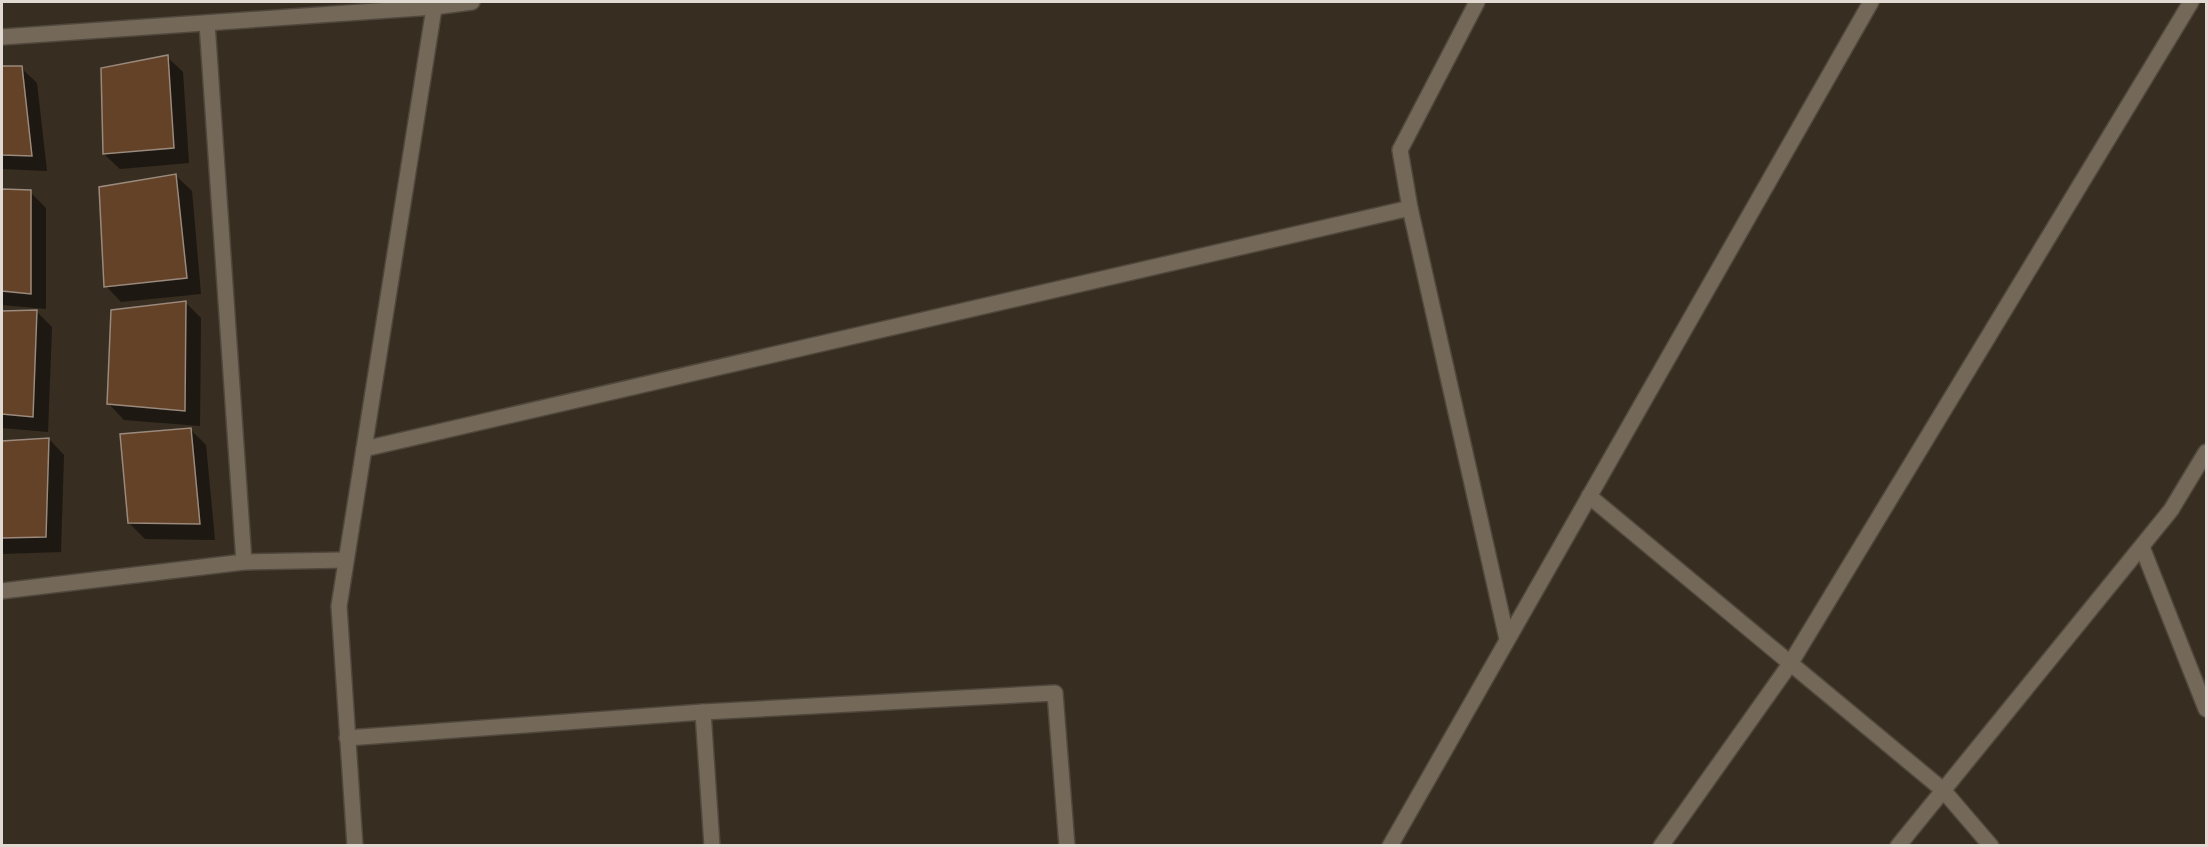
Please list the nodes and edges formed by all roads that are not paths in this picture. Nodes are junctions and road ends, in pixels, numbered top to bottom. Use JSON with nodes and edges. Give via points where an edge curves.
{"nodes":[{"id":1,"x":472,"y":2,"type":"edge"},
{"id":2,"x":1477,"y":2,"type":"edge"},
{"id":3,"x":1871,"y":2,"type":"edge"},
{"id":4,"x":2191,"y":2,"type":"edge"},
{"id":5,"x":434,"y":4,"type":"edge"},
{"id":6,"x":207,"y":23,"type":"junction"},
{"id":7,"x":2,"y":37,"type":"edge"},
{"id":8,"x":1410,"y":208,"type":"junction"},
{"id":9,"x":364,"y":449,"type":"junction"},
{"id":10,"x":2206,"y":452,"type":"edge"},
{"id":11,"x":1589,"y":496,"type":"junction"},
{"id":12,"x":2142,"y":547,"type":"junction"},
{"id":13,"x":346,"y":560,"type":"junction"},
{"id":14,"x":244,"y":562,"type":"junction"},
{"id":15,"x":2,"y":591,"type":"edge"},
{"id":16,"x":1507,"y":639,"type":"junction"},
{"id":17,"x":1790,"y":663,"type":"junction"},
{"id":18,"x":2206,"y":709,"type":"edge"},
{"id":19,"x":703,"y":712,"type":"junction"},
{"id":20,"x":347,"y":738,"type":"junction"},
{"id":21,"x":1943,"y":790,"type":"junction"},
{"id":22,"x":355,"y":846,"type":"edge"},
{"id":23,"x":712,"y":846,"type":"edge"},
{"id":24,"x":1067,"y":846,"type":"edge"},
{"id":25,"x":1390,"y":846,"type":"edge"},
{"id":26,"x":1660,"y":846,"type":"edge"},
{"id":27,"x":1898,"y":846,"type":"edge"},
{"id":28,"x":1991,"y":846,"type":"edge"}],
"edges":[{"from":1,"to":5,"type":"street"},
{"from":2,"to":8,"type":"street","via":[[1400,150]]},
{"from":3,"to":11,"type":"street"},
{"from":4,"to":17,"type":"street"},
{"from":5,"to":6,"type":"street"},
{"from":5,"to":9,"type":"street"},
{"from":6,"to":7,"type":"street"},
{"from":6,"to":14,"type":"street"},
{"from":8,"to":9,"type":"street"},
{"from":8,"to":16,"type":"street"},
{"from":9,"to":13,"type":"street"},
{"from":10,"to":12,"type":"street","via":[[2171,510]]},
{"from":11,"to":16,"type":"street"},
{"from":11,"to":17,"type":"street"},
{"from":12,"to":18,"type":"street"},
{"from":12,"to":21,"type":"street"},
{"from":13,"to":14,"type":"street"},
{"from":13,"to":20,"type":"street","via":[[339,606]]},
{"from":14,"to":15,"type":"street"},
{"from":16,"to":25,"type":"street"},
{"from":17,"to":21,"type":"street"},
{"from":17,"to":26,"type":"street"},
{"from":19,"to":20,"type":"street"},
{"from":19,"to":23,"type":"street"},
{"from":19,"to":24,"type":"street","via":[[1055,693]]},
{"from":20,"to":22,"type":"street"},
{"from":21,"to":27,"type":"street"},
{"from":21,"to":28,"type":"street"}]}
